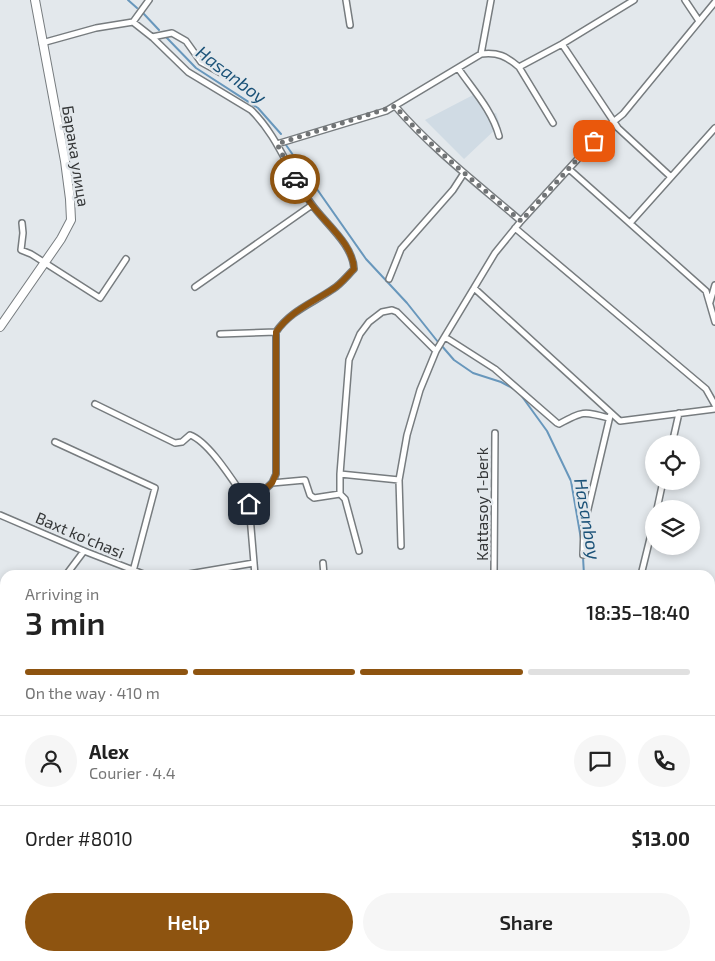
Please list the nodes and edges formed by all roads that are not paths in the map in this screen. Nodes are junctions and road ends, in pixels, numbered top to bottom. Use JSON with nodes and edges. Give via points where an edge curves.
{"nodes":[{"id":1,"x":35,"y":0,"type":"edge"},
{"id":2,"x":346,"y":0,"type":"edge"},
{"id":3,"x":490,"y":0,"type":"edge"},
{"id":4,"x":634,"y":0,"type":"edge"},
{"id":5,"x":685,"y":0,"type":"edge"},
{"id":6,"x":145,"y":1,"type":"edge"},
{"id":7,"x":715,"y":2,"type":"edge"},
{"id":8,"x":699,"y":21,"type":"junction"},
{"id":9,"x":133,"y":22,"type":"junction"},
{"id":10,"x":350,"y":25,"type":"dead end"},
{"id":11,"x":152,"y":37,"type":"junction"},
{"id":12,"x":42,"y":42,"type":"junction"},
{"id":13,"x":562,"y":44,"type":"junction"},
{"id":14,"x":481,"y":54,"type":"junction"},
{"id":15,"x":519,"y":67,"type":"junction"},
{"id":16,"x":458,"y":68,"type":"junction"},
{"id":17,"x":230,"y":78,"type":"dead end"},
{"id":18,"x":395,"y":106,"type":"junction"},
{"id":19,"x":553,"y":123,"type":"dead end"},
{"id":20,"x":614,"y":123,"type":"junction"},
{"id":21,"x":715,"y":128,"type":"edge"},
{"id":22,"x":499,"y":136,"type":"dead end"},
{"id":23,"x":277,"y":144,"type":"junction"},
{"id":24,"x":569,"y":169,"type":"junction"},
{"id":25,"x":464,"y":173,"type":"junction"},
{"id":26,"x":671,"y":177,"type":"junction"},
{"id":27,"x":312,"y":205,"type":"junction"},
{"id":28,"x":521,"y":221,"type":"junction"},
{"id":29,"x":22,"y":223,"type":"dead end"},
{"id":30,"x":630,"y":223,"type":"junction"},
{"id":31,"x":515,"y":228,"type":"junction"},
{"id":32,"x":126,"y":259,"type":"dead end"},
{"id":33,"x":44,"y":262,"type":"junction"},
{"id":34,"x":389,"y":279,"type":"dead end"},
{"id":35,"x":715,"y":284,"type":"edge"},
{"id":36,"x":195,"y":287,"type":"dead end"},
{"id":37,"x":474,"y":288,"type":"junction"},
{"id":38,"x":710,"y":303,"type":"junction"},
{"id":39,"x":715,"y":322,"type":"edge"},
{"id":40,"x":0,"y":327,"type":"edge"},
{"id":41,"x":276,"y":332,"type":"junction"},
{"id":42,"x":220,"y":334,"type":"dead end"},
{"id":43,"x":445,"y":337,"type":"junction"},
{"id":44,"x":436,"y":351,"type":"junction"},
{"id":45,"x":95,"y":404,"type":"dead end"},
{"id":46,"x":715,"y":405,"type":"edge"},
{"id":47,"x":715,"y":409,"type":"edge"},
{"id":48,"x":679,"y":413,"type":"junction"},
{"id":49,"x":610,"y":415,"type":"junction"},
{"id":50,"x":495,"y":433,"type":"dead end"},
{"id":51,"x":674,"y":435,"type":"edge"},
{"id":52,"x":55,"y":442,"type":"dead end"},
{"id":53,"x":340,"y":474,"type":"junction"},
{"id":54,"x":399,"y":480,"type":"junction"},
{"id":55,"x":272,"y":483,"type":"junction"},
{"id":56,"x":340,"y":494,"type":"junction"},
{"id":57,"x":249,"y":504,"type":"junction"},
{"id":58,"x":2,"y":516,"type":"edge"},
{"id":59,"x":0,"y":523,"type":"edge"},
{"id":60,"x":401,"y":546,"type":"dead end"},
{"id":61,"x":360,"y":551,"type":"dead end"},
{"id":62,"x":84,"y":552,"type":"junction"},
{"id":63,"x":583,"y":555,"type":"dead end"},
{"id":64,"x":646,"y":555,"type":"edge"},
{"id":65,"x":254,"y":563,"type":"junction"},
{"id":66,"x":323,"y":563,"type":"dead end"},
{"id":67,"x":70,"y":570,"type":"edge"},
{"id":68,"x":126,"y":570,"type":"edge"},
{"id":69,"x":134,"y":570,"type":"edge"},
{"id":70,"x":213,"y":570,"type":"edge"},
{"id":71,"x":255,"y":570,"type":"edge"},
{"id":72,"x":324,"y":570,"type":"edge"},
{"id":73,"x":494,"y":570,"type":"edge"},
{"id":74,"x":642,"y":570,"type":"edge"}],
"edges":[{"from":1,"to":12,"type":"main road","name":"Барака улица"},
{"from":2,"to":10,"type":"street"},
{"from":3,"to":14,"type":"street"},
{"from":4,"to":13,"type":"street"},
{"from":5,"to":8,"type":"street"},
{"from":6,"to":9,"type":"street"},
{"from":7,"to":8,"type":"street"},
{"from":8,"to":20,"type":"street"},
{"from":9,"to":11,"type":"street"},
{"from":9,"to":12,"type":"street"},
{"from":11,"to":17,"type":"street","via":[[172,34],[186,41],[198,60]]},
{"from":11,"to":23,"type":"street","via":[[188,72],[251,110]]},
{"from":12,"to":33,"type":"main road","name":"Барака улица","via":[[71,210],[66,230]]},
{"from":13,"to":15,"type":"street"},
{"from":13,"to":20,"type":"street"},
{"from":14,"to":15,"type":"street","via":[[503,55]]},
{"from":14,"to":16,"type":"street"},
{"from":15,"to":19,"type":"street"},
{"from":16,"to":18,"type":"street"},
{"from":16,"to":22,"type":"street","via":[[496,123]]},
{"from":18,"to":23,"type":"street"},
{"from":18,"to":25,"type":"street"},
{"from":20,"to":24,"type":"street"},
{"from":20,"to":26,"type":"street"},
{"from":21,"to":26,"type":"street"},
{"from":23,"to":27,"type":"street"},
{"from":24,"to":28,"type":"street"},
{"from":24,"to":30,"type":"street"},
{"from":25,"to":28,"type":"street"},
{"from":25,"to":34,"type":"street","via":[[401,249]]},
{"from":26,"to":30,"type":"street"},
{"from":27,"to":36,"type":"street"},
{"from":27,"to":41,"type":"street","via":[[348,250],[354,269],[335,288],[297,310]]},
{"from":28,"to":31,"type":"street"},
{"from":29,"to":33,"type":"street","via":[[22,250]]},
{"from":30,"to":38,"type":"street","via":[[706,291]]},
{"from":31,"to":37,"type":"street"},
{"from":31,"to":46,"type":"street","via":[[706,389]]},
{"from":32,"to":33,"type":"street","via":[[100,298]]},
{"from":33,"to":40,"type":"main road","name":"Барака улица"},
{"from":35,"to":38,"type":"street"},
{"from":37,"to":43,"type":"street"},
{"from":37,"to":49,"type":"street"},
{"from":38,"to":39,"type":"street"},
{"from":41,"to":42,"type":"street"},
{"from":41,"to":55,"type":"street","via":[[276,474]]},
{"from":43,"to":44,"type":"street"},
{"from":43,"to":49,"type":"street","via":[[495,369],[559,424],[586,412]]},
{"from":44,"to":53,"type":"street","via":[[397,312],[382,312],[369,322],[349,360]]},
{"from":44,"to":54,"type":"street","via":[[417,399]]},
{"from":45,"to":57,"type":"street","via":[[175,443],[190,435],[195,437],[208,448]]},
{"from":47,"to":48,"type":"street"},
{"from":48,"to":49,"type":"street","via":[[620,421]]},
{"from":48,"to":51,"type":"street"},
{"from":49,"to":63,"type":"street","via":[[586,514]]},
{"from":50,"to":73,"type":"street","name":"Kattasoy 1-berk"},
{"from":52,"to":69,"type":"street","via":[[155,488]]},
{"from":53,"to":54,"type":"street"},
{"from":53,"to":56,"type":"street"},
{"from":54,"to":60,"type":"street"},
{"from":55,"to":56,"type":"street","via":[[302,480],[314,498]]},
{"from":55,"to":57,"type":"street"},
{"from":56,"to":61,"type":"street","via":[[345,499]]},
{"from":57,"to":65,"type":"street"},
{"from":58,"to":59,"type":"street","name":"Baxt ko'chasi"},
{"from":58,"to":62,"type":"street","name":"Baxt ko'chasi"},
{"from":62,"to":67,"type":"street"},
{"from":62,"to":68,"type":"street","name":"Baxt ko'chasi"},
{"from":64,"to":74,"type":"street"},
{"from":65,"to":70,"type":"street"},
{"from":65,"to":71,"type":"street"},
{"from":66,"to":72,"type":"street"}]}
